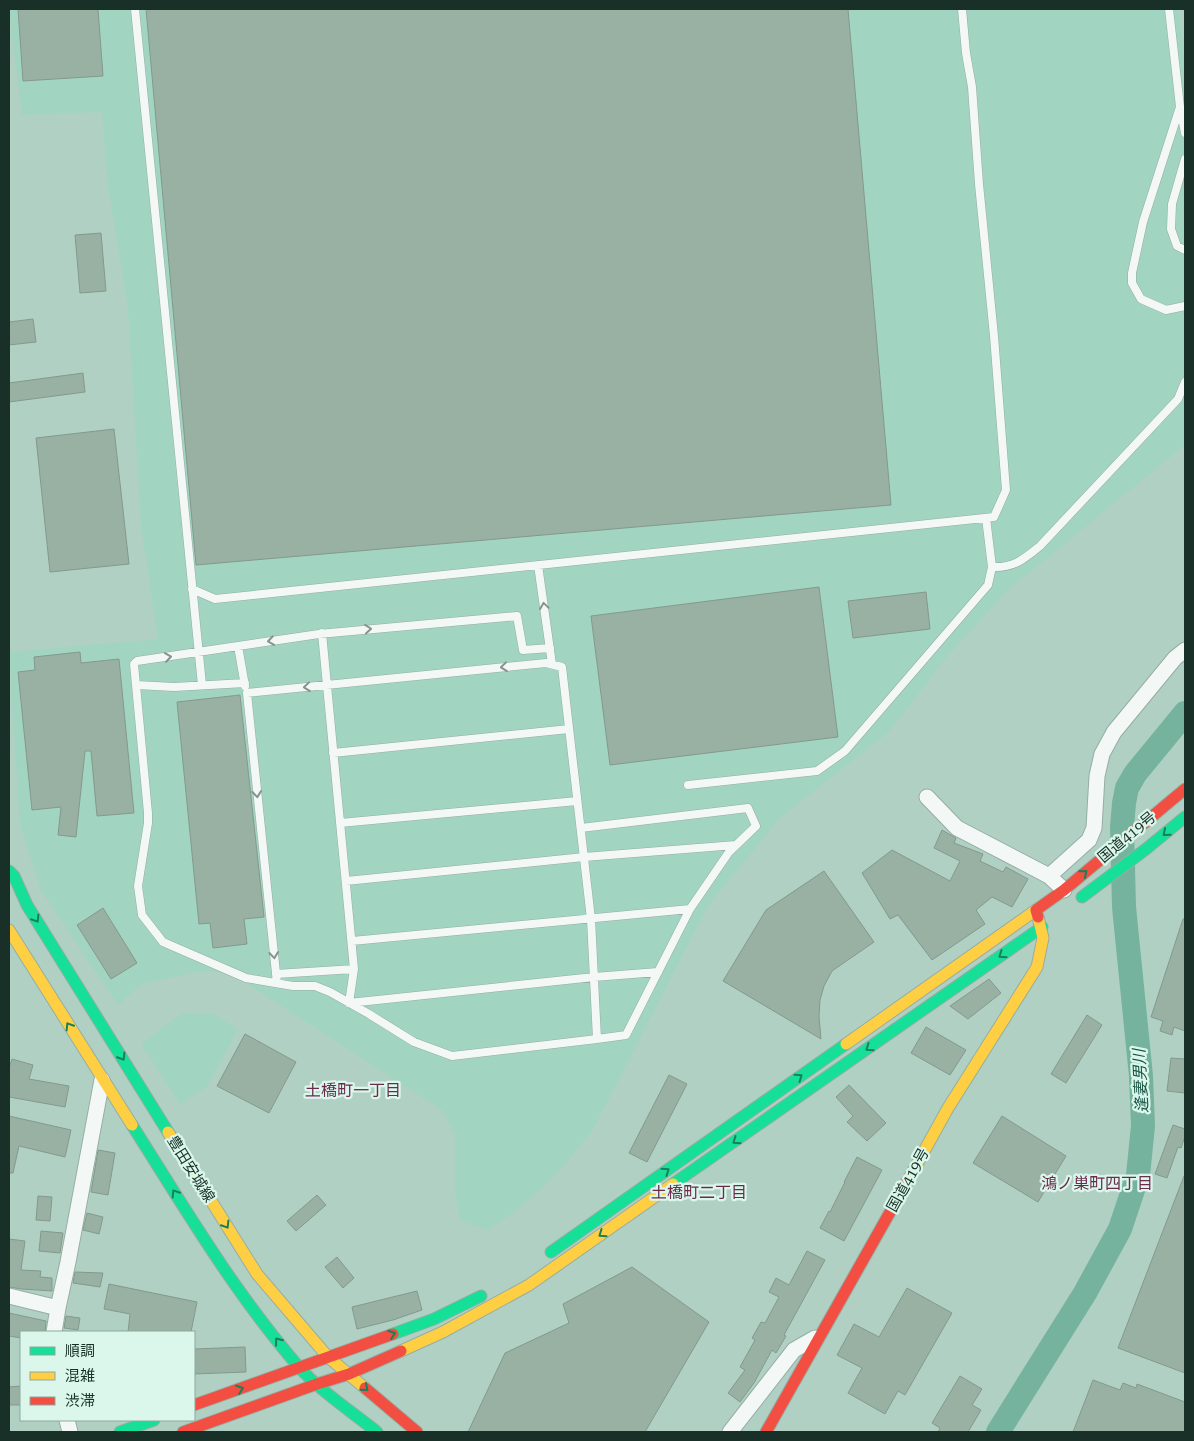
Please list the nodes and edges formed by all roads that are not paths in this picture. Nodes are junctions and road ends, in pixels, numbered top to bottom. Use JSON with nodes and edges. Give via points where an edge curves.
{"nodes":[{"id":1,"x":135,"y":9,"type":"edge"},
{"id":2,"x":962,"y":9,"type":"edge"},
{"id":3,"x":1169,"y":9,"type":"edge"},
{"id":4,"x":1180,"y":107,"type":"junction"},
{"id":5,"x":1185,"y":133,"type":"edge"},
{"id":6,"x":1185,"y":159,"type":"edge"},
{"id":7,"x":1185,"y":250,"type":"edge"},
{"id":8,"x":1185,"y":306,"type":"edge"},
{"id":9,"x":1185,"y":382,"type":"edge"},
{"id":10,"x":986,"y":518,"type":"junction"},
{"id":11,"x":538,"y":565,"type":"junction"},
{"id":12,"x":992,"y":567,"type":"junction"},
{"id":13,"x":192,"y":589,"type":"junction"},
{"id":14,"x":320,"y":634,"type":"junction"},
{"id":15,"x":238,"y":646,"type":"junction"},
{"id":16,"x":550,"y":648,"type":"junction"},
{"id":17,"x":523,"y":650,"type":"junction"},
{"id":18,"x":1185,"y":650,"type":"edge"},
{"id":19,"x":199,"y":652,"type":"junction"},
{"id":20,"x":552,"y":664,"type":"junction"},
{"id":21,"x":523,"y":665,"type":"junction"},
{"id":22,"x":245,"y":683,"type":"junction"},
{"id":23,"x":136,"y":685,"type":"junction"},
{"id":24,"x":202,"y":685,"type":"junction"},
{"id":25,"x":326,"y":685,"type":"junction"},
{"id":26,"x":247,"y":693,"type":"junction"},
{"id":27,"x":569,"y":729,"type":"junction"},
{"id":28,"x":333,"y":753,"type":"junction"},
{"id":29,"x":688,"y":784,"type":"dead end"},
{"id":30,"x":1185,"y":789,"type":"edge"},
{"id":31,"x":928,"y":797,"type":"dead end"},
{"id":32,"x":577,"y":801,"type":"junction"},
{"id":33,"x":1185,"y":816,"type":"edge"},
{"id":34,"x":340,"y":823,"type":"junction"},
{"id":35,"x":581,"y":828,"type":"junction"},
{"id":36,"x":736,"y":845,"type":"junction"},
{"id":37,"x":584,"y":857,"type":"junction"},
{"id":38,"x":10,"y":874,"type":"edge"},
{"id":39,"x":1049,"y":876,"type":"junction"},
{"id":40,"x":346,"y":881,"type":"junction"},
{"id":41,"x":1064,"y":890,"type":"junction"},
{"id":42,"x":1070,"y":906,"type":"dead end"},
{"id":43,"x":690,"y":909,"type":"junction"},
{"id":44,"x":1036,"y":910,"type":"junction"},
{"id":45,"x":591,"y":919,"type":"junction"},
{"id":46,"x":1046,"y":925,"type":"junction"},
{"id":47,"x":9,"y":930,"type":"edge"},
{"id":48,"x":352,"y":941,"type":"junction"},
{"id":49,"x":354,"y":968,"type":"junction"},
{"id":50,"x":658,"y":972,"type":"junction"},
{"id":51,"x":276,"y":974,"type":"junction"},
{"id":52,"x":594,"y":977,"type":"junction"},
{"id":53,"x":277,"y":984,"type":"junction"},
{"id":54,"x":349,"y":1002,"type":"junction"},
{"id":55,"x":597,"y":1039,"type":"junction"},
{"id":56,"x":102,"y":1080,"type":"junction"},
{"id":57,"x":542,"y":1258,"type":"dead end"},
{"id":58,"x":494,"y":1289,"type":"dead end"},
{"id":59,"x":9,"y":1296,"type":"edge"},
{"id":60,"x":58,"y":1308,"type":"junction"},
{"id":61,"x":54,"y":1331,"type":"edge"},
{"id":62,"x":822,"y":1334,"type":"junction"},
{"id":63,"x":328,"y":1357,"type":"junction"},
{"id":64,"x":298,"y":1367,"type":"junction"},
{"id":65,"x":349,"y":1374,"type":"junction"},
{"id":66,"x":317,"y":1384,"type":"junction"},
{"id":67,"x":195,"y":1405,"type":"edge"},
{"id":68,"x":151,"y":1421,"type":"edge"},
{"id":69,"x":120,"y":1432,"type":"edge"},
{"id":70,"x":183,"y":1432,"type":"edge"},
{"id":71,"x":378,"y":1432,"type":"edge"},
{"id":72,"x":417,"y":1432,"type":"edge"},
{"id":73,"x":730,"y":1432,"type":"edge"},
{"id":74,"x":766,"y":1432,"type":"edge"}],
"edges":[{"from":1,"to":13,"type":"lane"},
{"from":2,"to":10,"type":"lane","via":[[972,87],[1006,490],[994,517]]},
{"from":3,"to":4,"type":"lane"},
{"from":4,"to":5,"type":"lane"},
{"from":4,"to":8,"type":"lane","via":[[1143,222],[1132,284],[1141,299],[1166,310]]},
{"from":6,"to":7,"type":"lane","via":[[1172,204],[1171,229],[1178,246]]},
{"from":9,"to":12,"type":"lane","via":[[1178,399],[1040,546],[1012,565]]},
{"from":10,"to":11,"type":"lane"},
{"from":10,"to":12,"type":"lane"},
{"from":11,"to":13,"type":"lane","via":[[216,599]]},
{"from":16,"to":11,"type":"lane","one_way":true},
{"from":12,"to":29,"type":"lane","via":[[988,584],[845,751],[817,771]]},
{"from":13,"to":19,"type":"lane"},
{"from":14,"to":15,"type":"lane","one_way":true},
{"from":14,"to":17,"type":"lane","one_way":true,"via":[[517,616]]},
{"from":14,"to":25,"type":"lane"},
{"from":15,"to":19,"type":"lane"},
{"from":15,"to":22,"type":"lane"},
{"from":16,"to":17,"type":"lane"},
{"from":16,"to":20,"type":"lane"},
{"from":17,"to":21,"type":"lane"},
{"from":18,"to":39,"type":"street","via":[[1114,732],[1102,754],[1097,776],[1094,828],[1089,840]]},
{"from":23,"to":19,"type":"lane","one_way":true,"via":[[134,664],[137,661]]},
{"from":19,"to":24,"type":"lane"},
{"from":20,"to":21,"type":"lane"},
{"from":20,"to":27,"type":"lane","via":[[562,667]]},
{"from":21,"to":25,"type":"lane","one_way":true},
{"from":22,"to":24,"type":"lane"},
{"from":22,"to":26,"type":"lane"},
{"from":23,"to":24,"type":"lane"},
{"from":23,"to":53,"type":"lane","via":[[148,813],[138,886],[142,915],[162,942],[246,978]]},
{"from":25,"to":26,"type":"lane","one_way":true},
{"from":25,"to":28,"type":"lane"},
{"from":26,"to":51,"type":"lane","one_way":true},
{"from":27,"to":28,"type":"lane"},
{"from":27,"to":32,"type":"lane"},
{"from":28,"to":34,"type":"lane"},
{"from":41,"to":30,"type":"main road","name":"国道419号","one_way":true},
{"from":31,"to":39,"type":"street","via":[[957,828]]},
{"from":32,"to":34,"type":"lane"},
{"from":32,"to":35,"type":"lane"},
{"from":33,"to":42,"type":"main road","name":"国道419号","one_way":true},
{"from":34,"to":40,"type":"lane"},
{"from":35,"to":36,"type":"lane","via":[[748,808],[756,826]]},
{"from":35,"to":37,"type":"lane"},
{"from":36,"to":37,"type":"lane"},
{"from":36,"to":43,"type":"lane"},
{"from":37,"to":40,"type":"lane"},
{"from":37,"to":45,"type":"lane"},
{"from":38,"to":63,"type":"main road","name":"豊田安城線","one_way":true,"via":[[257,1274]]},
{"from":39,"to":41,"type":"street"},
{"from":40,"to":48,"type":"lane"},
{"from":41,"to":44,"type":"main road","name":"国道419号"},
{"from":43,"to":45,"type":"lane"},
{"from":43,"to":50,"type":"lane"},
{"from":44,"to":46,"type":"main road","name":"国道419号"},
{"from":57,"to":44,"type":"main road","one_way":true},
{"from":45,"to":48,"type":"lane"},
{"from":45,"to":52,"type":"lane"},
{"from":46,"to":62,"type":"main road","name":"国道419号","via":[[1036,967],[948,1108]]},
{"from":46,"to":65,"type":"main road","one_way":true,"via":[[528,1285],[443,1332]]},
{"from":56,"to":47,"type":"main road","name":"豊田安城線","one_way":true},
{"from":48,"to":49,"type":"lane"},
{"from":49,"to":51,"type":"lane"},
{"from":49,"to":54,"type":"lane"},
{"from":50,"to":52,"type":"lane"},
{"from":50,"to":55,"type":"lane","via":[[626,1035]]},
{"from":51,"to":53,"type":"lane"},
{"from":52,"to":54,"type":"lane"},
{"from":52,"to":55,"type":"lane"},
{"from":53,"to":54,"type":"lane","via":[[315,986]]},
{"from":54,"to":55,"type":"lane","via":[[414,1042],[452,1056]]},
{"from":56,"to":60,"type":"street"},
{"from":64,"to":56,"type":"main road","name":"豊田安城線","one_way":true,"via":[[242,1296]]},
{"from":63,"to":58,"type":"main road","one_way":true,"via":[[434,1318]]},
{"from":59,"to":60,"type":"street"},
{"from":60,"to":61,"type":"street"},
{"from":62,"to":73,"type":"street","via":[[794,1350]]},
{"from":62,"to":74,"type":"main road","name":"国道419号"},
{"from":63,"to":64,"type":"main road"},
{"from":63,"to":65,"type":"main road","name":"豊田安城線"},
{"from":64,"to":66,"type":"main road","name":"豊田安城線"},
{"from":67,"to":64,"type":"main road","one_way":true},
{"from":65,"to":66,"type":"main road"},
{"from":65,"to":72,"type":"main road","name":"豊田安城線","one_way":true},
{"from":66,"to":70,"type":"main road"},
{"from":66,"to":71,"type":"main road","name":"豊田安城線"},
{"from":68,"to":69,"type":"main road"}]}
